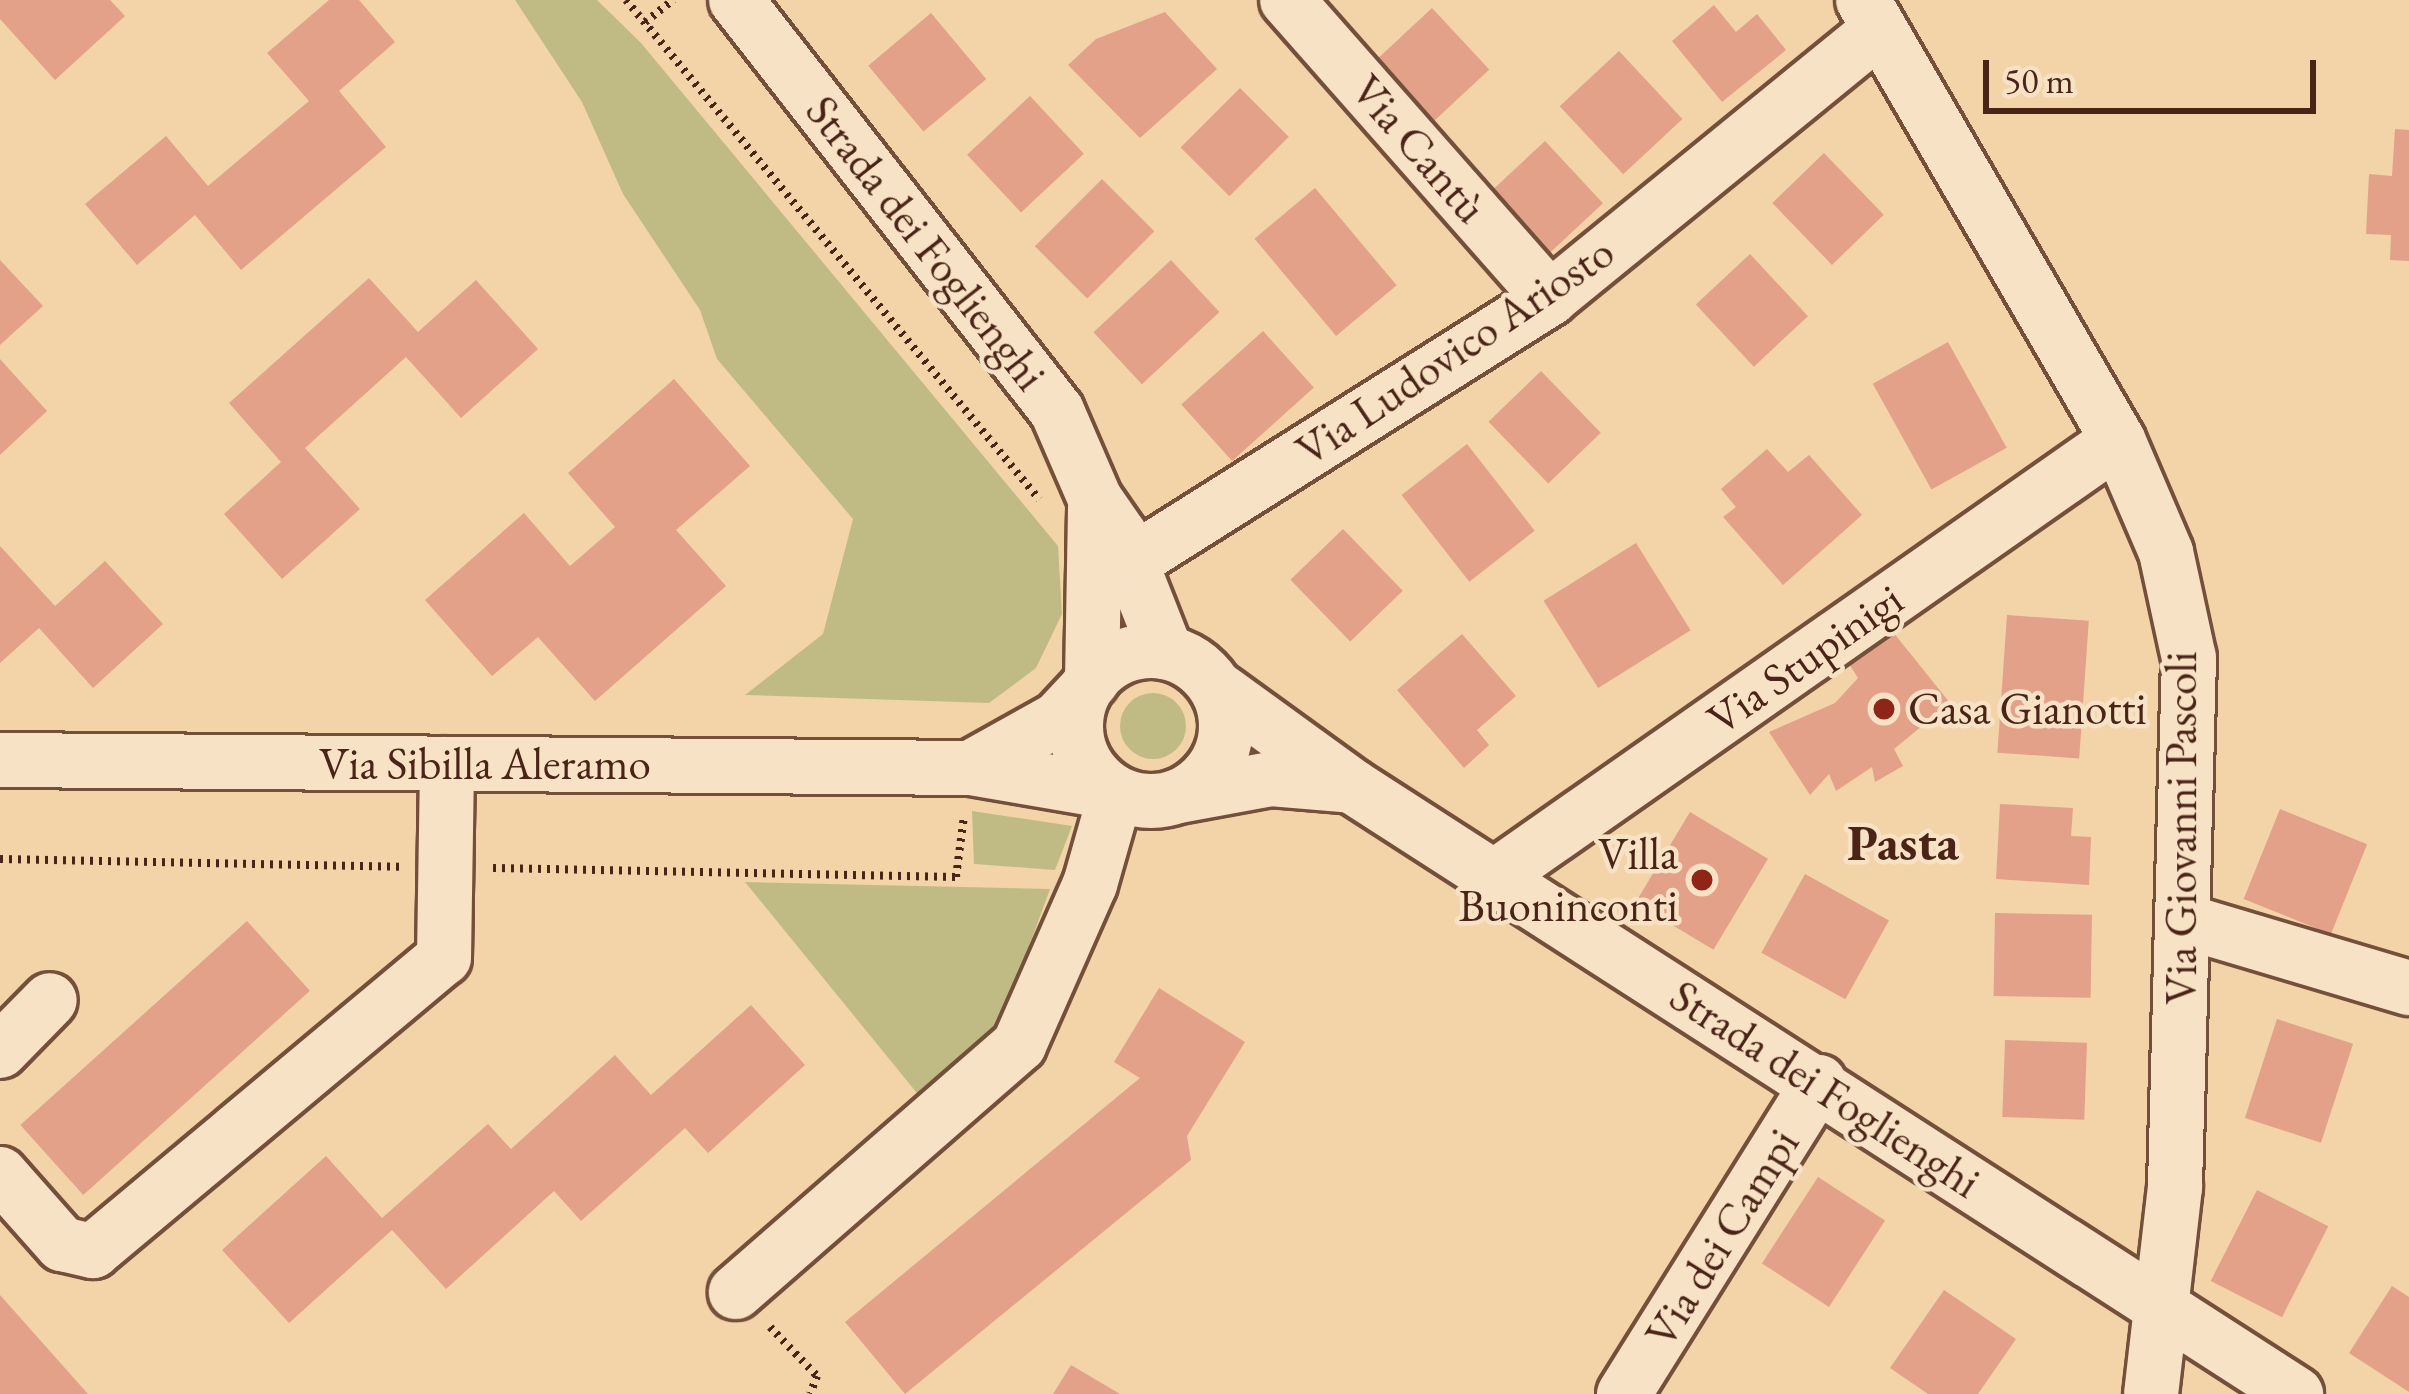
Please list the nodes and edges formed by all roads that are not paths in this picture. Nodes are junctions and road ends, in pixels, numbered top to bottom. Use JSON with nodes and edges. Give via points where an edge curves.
{"nodes":[{"id":1,"x":736,"y":0,"type":"edge"},
{"id":2,"x":1287,"y":0,"type":"edge"},
{"id":3,"x":1871,"y":15,"type":"edge"},
{"id":4,"x":1550,"y":298,"type":"junction"},
{"id":5,"x":2118,"y":440,"type":"junction"},
{"id":6,"x":1074,"y":508,"type":"junction"},
{"id":7,"x":1130,"y":562,"type":"junction"},
{"id":8,"x":1166,"y":652,"type":"junction"},
{"id":9,"x":1088,"y":686,"type":"junction"},
{"id":10,"x":1221,"y":691,"type":"junction"},
{"id":11,"x":0,"y":760,"type":"edge"},
{"id":12,"x":447,"y":764,"type":"junction"},
{"id":13,"x":970,"y":768,"type":"junction"},
{"id":14,"x":1352,"y":786,"type":"junction"},
{"id":15,"x":1116,"y":793,"type":"junction"},
{"id":16,"x":1179,"y":796,"type":"junction"},
{"id":17,"x":1493,"y":878,"type":"junction"},
{"id":18,"x":2184,"y":921,"type":"junction"},
{"id":19,"x":2409,"y":988,"type":"edge"},
{"id":20,"x":50,"y":1000,"type":"dead end"},
{"id":21,"x":0,"y":1051,"type":"edge"},
{"id":22,"x":1819,"y":1082,"type":"junction"},
{"id":23,"x":0,"y":1174,"type":"edge"},
{"id":24,"x":736,"y":1292,"type":"road end"},
{"id":25,"x":2157,"y":1303,"type":"junction"},
{"id":26,"x":1624,"y":1394,"type":"edge"},
{"id":27,"x":2151,"y":1394,"type":"edge"},
{"id":28,"x":2296,"y":1394,"type":"edge"}],
"edges":[{"from":1,"to":6,"type":"street","name":"Strada dei Foglienghi","via":[[1058,411]]},
{"from":2,"to":4,"type":"street","name":"Via Cantù"},
{"from":3,"to":4,"type":"street","name":"Via Ludovico Ariosto"},
{"from":3,"to":5,"type":"street","name":"Via Giovanni Pascoli"},
{"from":4,"to":7,"type":"street","name":"Via Ludovico Ariosto"},
{"from":5,"to":17,"type":"street","name":"Via Stupinigi"},
{"from":5,"to":18,"type":"street","name":"Via Giovanni Pascoli","via":[[2166,552],[2188,658]]},
{"from":6,"to":7,"type":"street","name":"Strada dei Foglienghi"},
{"from":6,"to":9,"type":"street","name":"Strada dei Foglienghi"},
{"from":7,"to":8,"type":"street","name":"Strada dei Foglienghi"},
{"from":8,"to":9,"type":"street","via":[[1118,658]]},
{"from":8,"to":10,"type":"street","name":"Strada dei Foglienghi","via":[[1194,664]]},
{"from":9,"to":13,"type":"street","name":"Via Sibilla Aleramo","via":[[1058,719]]},
{"from":9,"to":15,"type":"street","name":"Strada dei Foglienghi","via":[[1078,744]]},
{"from":10,"to":14,"type":"street","name":"Strada dei Foglienghi"},
{"from":10,"to":16,"type":"street","via":[[1224,747],[1210,773]]},
{"from":11,"to":12,"type":"street","name":"Via Sibilla Aleramo"},
{"from":12,"to":13,"type":"street","name":"Via Sibilla Aleramo"},
{"from":12,"to":23,"type":"street","via":[[444,958],[93,1251],[62,1244]]},
{"from":13,"to":15,"type":"street","name":"Via Sibilla Aleramo"},
{"from":14,"to":16,"type":"street","name":"Strada dei Foglienghi","via":[[1271,779]]},
{"from":14,"to":17,"type":"street","name":"Strada dei Foglienghi"},
{"from":15,"to":16,"type":"street","name":"Strada dei Foglienghi","via":[[1153,802]]},
{"from":15,"to":24,"type":"street","via":[[1090,884],[1019,1045]]},
{"from":17,"to":22,"type":"street","name":"Strada dei Foglienghi"},
{"from":18,"to":19,"type":"street"},
{"from":18,"to":25,"type":"street","name":"Via Giovanni Pascoli","via":[[2175,1187]]},
{"from":20,"to":21,"type":"street"},
{"from":22,"to":25,"type":"street","name":"Strada dei Foglienghi"},
{"from":22,"to":26,"type":"street","name":"Via dei Campi"},
{"from":25,"to":27,"type":"street","name":"Via Giovanni Pascoli"},
{"from":25,"to":28,"type":"street","name":"Strada dei Foglienghi"}]}
